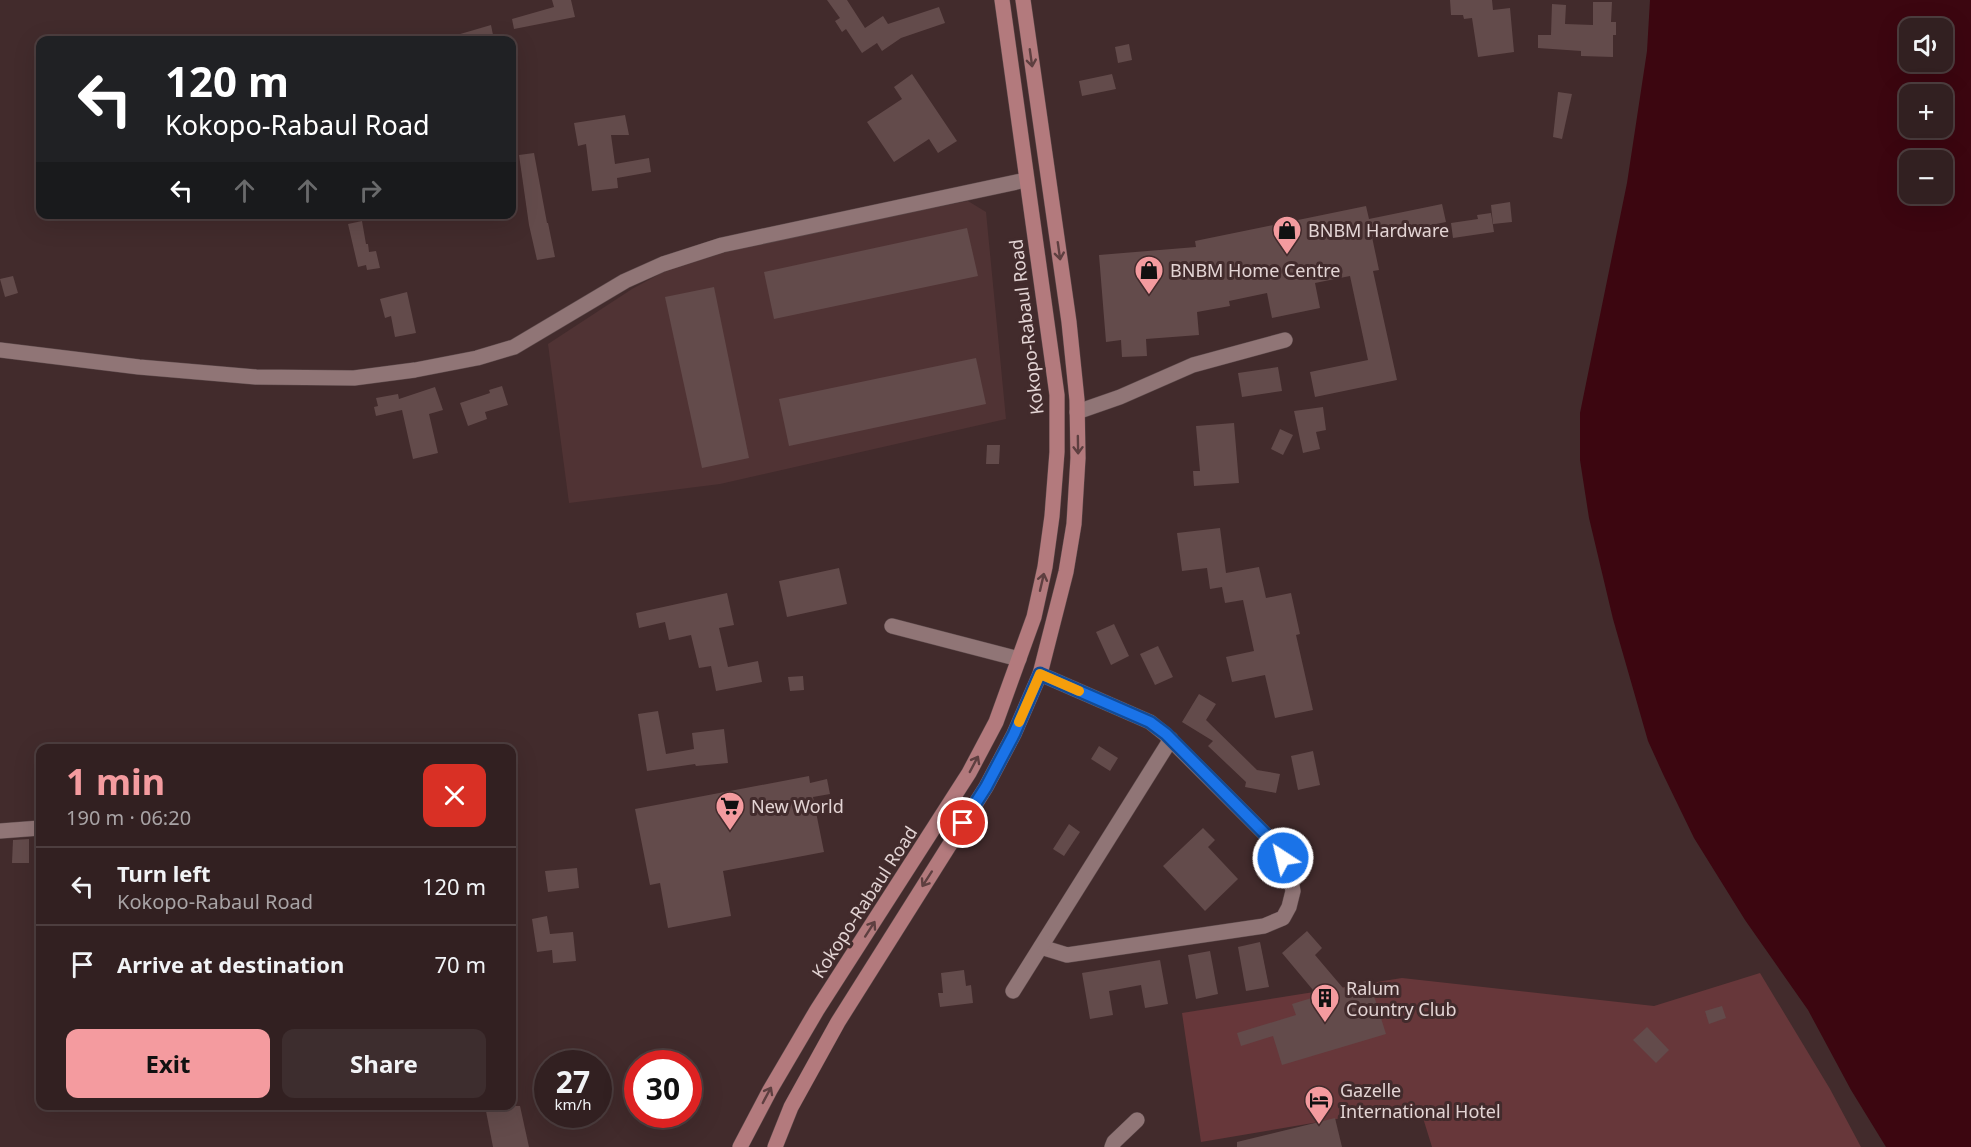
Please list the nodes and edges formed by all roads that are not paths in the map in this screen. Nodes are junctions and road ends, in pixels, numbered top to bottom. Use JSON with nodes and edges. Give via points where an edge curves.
{"nodes":[{"id":1,"x":1002,"y":0,"type":"edge"},
{"id":2,"x":1023,"y":0,"type":"edge"},
{"id":3,"x":1026,"y":180,"type":"junction"},
{"id":4,"x":1285,"y":340,"type":"dead end"},
{"id":5,"x":0,"y":350,"type":"edge"},
{"id":6,"x":1077,"y":412,"type":"junction"},
{"id":7,"x":892,"y":626,"type":"dead end"},
{"id":8,"x":1019,"y":659,"type":"junction"},
{"id":9,"x":1040,"y":674,"type":"junction"},
{"id":10,"x":1171,"y":739,"type":"junction"},
{"id":11,"x":36,"y":828,"type":"edge"},
{"id":12,"x":0,"y":831,"type":"edge"},
{"id":13,"x":1041,"y":947,"type":"junction"},
{"id":14,"x":1013,"y":991,"type":"dead end"},
{"id":15,"x":1137,"y":1120,"type":"dead end"},
{"id":16,"x":740,"y":1147,"type":"edge"},
{"id":17,"x":775,"y":1147,"type":"edge"},
{"id":18,"x":1112,"y":1147,"type":"edge"}],
"edges":[{"from":1,"to":3,"type":"main road","name":"Kokopo-Rabaul Road"},
{"from":2,"to":6,"type":"main road","one_way":true,"via":[[1069,322]]},
{"from":3,"to":5,"type":"street","via":[[722,245],[625,281],[514,347],[415,370],[354,378],[256,377]]},
{"from":8,"to":3,"type":"main road","name":"Kokopo-Rabaul Road","one_way":true,"via":[[1034,617],[1045,567],[1057,452],[1057,395]]},
{"from":4,"to":6,"type":"street","via":[[1193,365]]},
{"from":6,"to":9,"type":"main road","one_way":true,"via":[[1074,524]]},
{"from":7,"to":8,"type":"street"},
{"from":16,"to":8,"type":"main road","name":"Kokopo-Rabaul Road","one_way":true,"via":[[817,1010],[969,773],[996,722]]},
{"from":9,"to":10,"type":"street","via":[[1150,722]]},
{"from":9,"to":17,"type":"main road","one_way":true,"via":[[986,787],[838,1022],[791,1107]]},
{"from":10,"to":13,"type":"street"},
{"from":10,"to":13,"type":"street","via":[[1276,845],[1289,871],[1293,891],[1290,907],[1283,918],[1246,930],[1067,955]]},
{"from":11,"to":12,"type":"street"},
{"from":13,"to":14,"type":"street"},
{"from":15,"to":18,"type":"street"}]}
